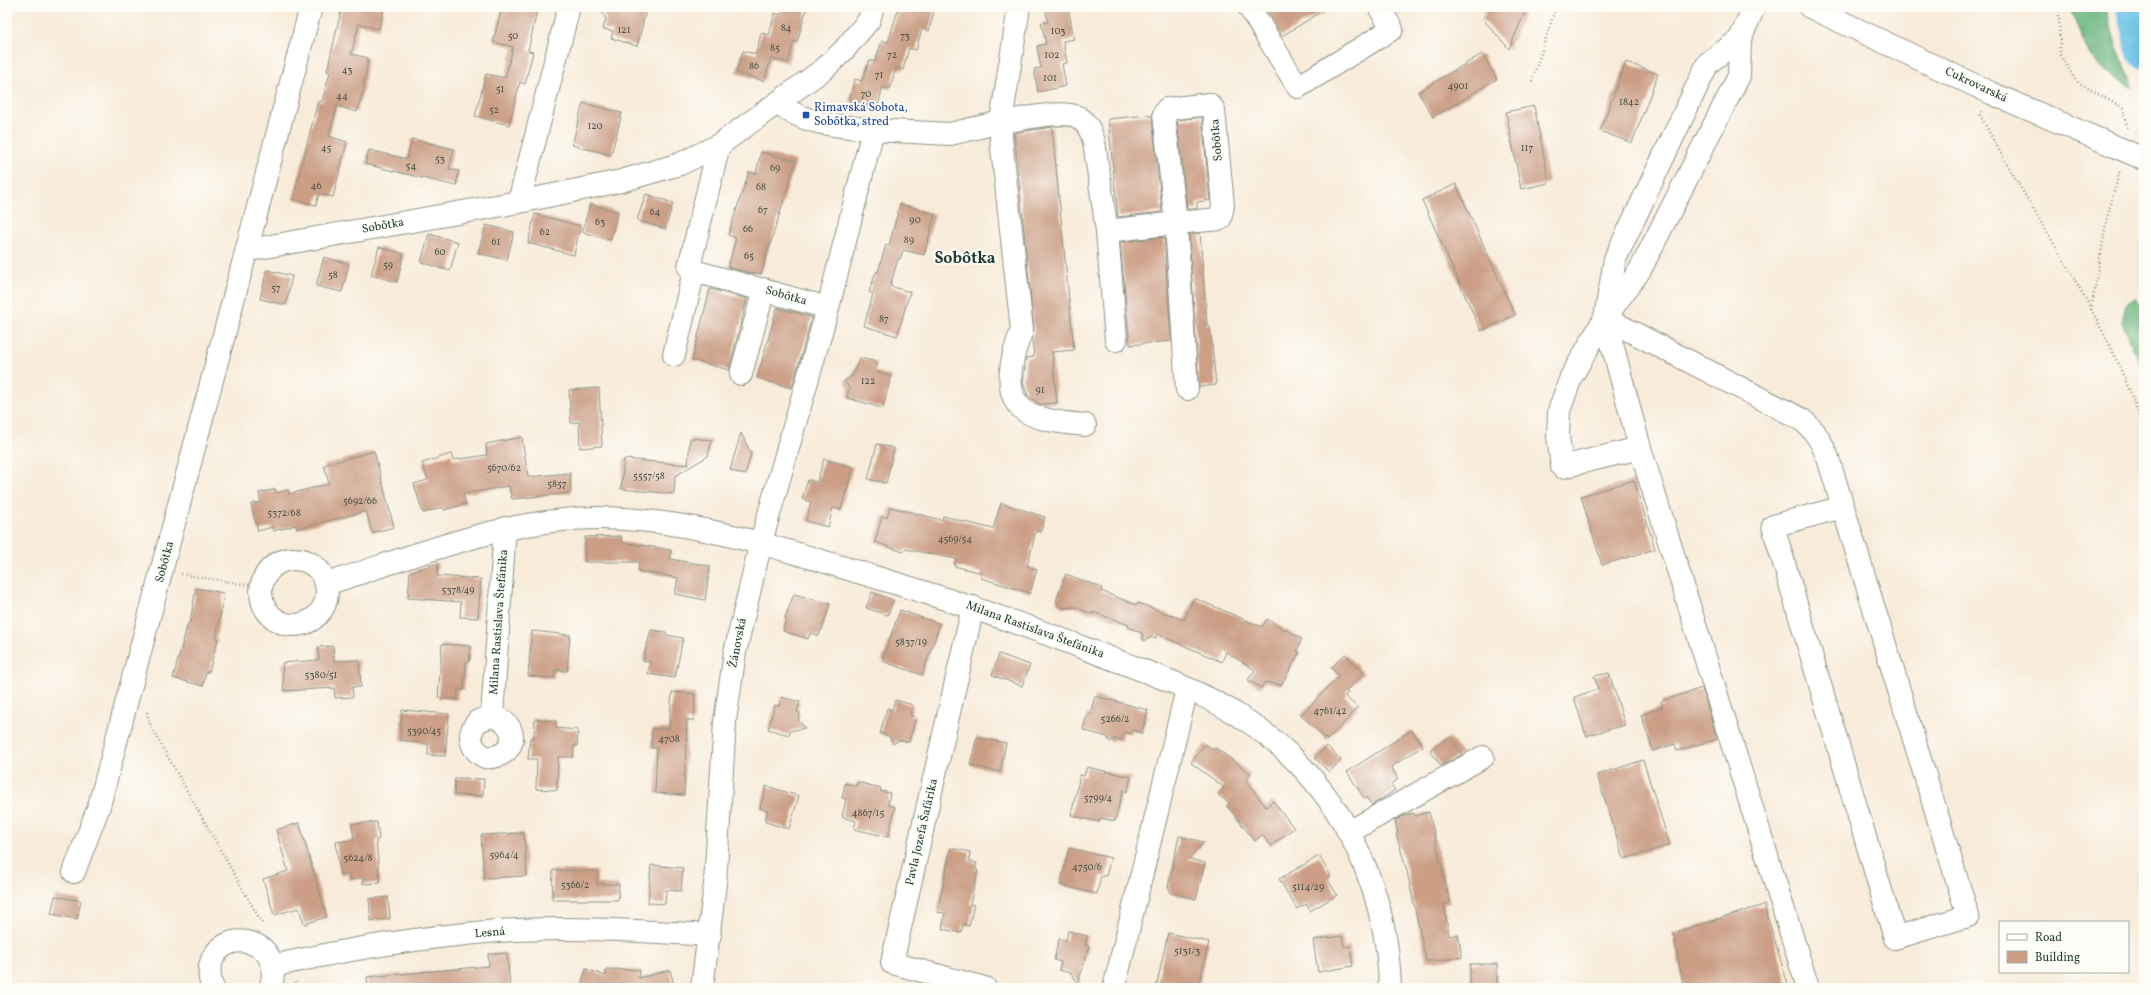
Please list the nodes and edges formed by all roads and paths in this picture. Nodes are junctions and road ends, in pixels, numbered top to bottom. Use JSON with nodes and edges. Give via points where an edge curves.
{"nodes":[{"id":1,"x":311,"y":7,"type":"edge"},
{"id":2,"x":569,"y":7,"type":"edge"},
{"id":3,"x":873,"y":7,"type":"edge"},
{"id":4,"x":1019,"y":7,"type":"edge"},
{"id":5,"x":1249,"y":7,"type":"edge"},
{"id":6,"x":1379,"y":7,"type":"edge"},
{"id":7,"x":1556,"y":7,"type":"edge"},
{"id":8,"x":1754,"y":7,"type":"edge"},
{"id":9,"x":1810,"y":7,"type":"edge"},
{"id":10,"x":1740,"y":39,"type":"junction"},
{"id":11,"x":1532,"y":81,"type":"dead end"},
{"id":12,"x":778,"y":104,"type":"junction"},
{"id":13,"x":1688,"y":105,"type":"junction"},
{"id":14,"x":1980,"y":115,"type":"dead end"},
{"id":15,"x":1717,"y":118,"type":"junction"},
{"id":16,"x":1001,"y":122,"type":"junction"},
{"id":17,"x":874,"y":130,"type":"junction"},
{"id":18,"x":719,"y":145,"type":"junction"},
{"id":19,"x":2144,"y":159,"type":"edge"},
{"id":20,"x":519,"y":202,"type":"junction"},
{"id":21,"x":1176,"y":223,"type":"junction"},
{"id":22,"x":1107,"y":231,"type":"junction"},
{"id":23,"x":248,"y":250,"type":"junction"},
{"id":24,"x":694,"y":271,"type":"junction"},
{"id":25,"x":764,"y":289,"type":"junction"},
{"id":26,"x":828,"y":308,"type":"junction"},
{"id":27,"x":1605,"y":318,"type":"junction"},
{"id":28,"x":1116,"y":340,"type":"dead end"},
{"id":29,"x":674,"y":355,"type":"dead end"},
{"id":30,"x":741,"y":374,"type":"dead end"},
{"id":31,"x":1187,"y":388,"type":"dead end"},
{"id":32,"x":1085,"y":425,"type":"dead end"},
{"id":33,"x":2144,"y":431,"type":"edge"},
{"id":34,"x":1640,"y":448,"type":"junction"},
{"id":35,"x":1842,"y":506,"type":"junction"},
{"id":36,"x":505,"y":528,"type":"junction"},
{"id":37,"x":761,"y":542,"type":"junction"},
{"id":38,"x":178,"y":574,"type":"dead end"},
{"id":39,"x":326,"y":584,"type":"junction"},
{"id":40,"x":261,"y":587,"type":"junction"},
{"id":41,"x":973,"y":607,"type":"junction"},
{"id":42,"x":1187,"y":689,"type":"junction"},
{"id":43,"x":145,"y":706,"type":"dead end"},
{"id":44,"x":492,"y":716,"type":"dead end"},
{"id":45,"x":1483,"y":757,"type":"dead end"},
{"id":46,"x":1349,"y":832,"type":"junction"},
{"id":47,"x":74,"y":872,"type":"dead end"},
{"id":48,"x":264,"y":926,"type":"dead end"},
{"id":49,"x":710,"y":935,"type":"junction"},
{"id":50,"x":273,"y":966,"type":"junction"},
{"id":51,"x":214,"y":988,"type":"edge"},
{"id":52,"x":270,"y":988,"type":"edge"},
{"id":53,"x":702,"y":988,"type":"edge"},
{"id":54,"x":985,"y":988,"type":"edge"},
{"id":55,"x":1114,"y":988,"type":"edge"},
{"id":56,"x":1390,"y":988,"type":"edge"},
{"id":57,"x":1808,"y":988,"type":"edge"}],
"edges":[{"from":1,"to":23,"type":"street","name":"Sobôtka"},
{"from":2,"to":20,"type":"street"},
{"from":3,"to":12,"type":"street","name":"Sobôtka","via":[[869,20],[844,50],[824,69]]},
{"from":4,"to":16,"type":"street"},
{"from":5,"to":6,"type":"street","via":[[1298,87],[1392,29]]},
{"from":7,"to":11,"type":"path"},
{"from":8,"to":10,"type":"street"},
{"from":9,"to":19,"type":"street","name":"Cukrovarská","bridge":true,"via":[[1992,93]]},
{"from":10,"to":13,"type":"street","via":[[1708,62]]},
{"from":10,"to":15,"type":"street","via":[[1739,76]]},
{"from":12,"to":17,"type":"street","via":[[794,115],[812,122]]},
{"from":12,"to":18,"type":"street","name":"Sobôtka"},
{"from":13,"to":15,"type":"street"},
{"from":13,"to":27,"type":"street","via":[[1615,258]]},
{"from":14,"to":33,"type":"path","via":[[2118,360]]},
{"from":15,"to":27,"type":"street","via":[[1640,270]]},
{"from":16,"to":17,"type":"street","via":[[950,134]]},
{"from":16,"to":22,"type":"street","via":[[1066,114],[1084,122],[1090,129],[1094,142]]},
{"from":16,"to":32,"type":"street","via":[[1022,330],[1013,354],[1010,378],[1016,402],[1025,411],[1055,421]]},
{"from":17,"to":26,"type":"street"},
{"from":18,"to":20,"type":"street","name":"Sobôtka","via":[[680,164],[621,180]]},
{"from":18,"to":24,"type":"street","via":[[689,267]]},
{"from":20,"to":23,"type":"street","name":"Sobôtka"},
{"from":21,"to":21,"type":"street","name":"Sobôtka","via":[[1164,114],[1168,109],[1210,104],[1214,110],[1223,206],[1220,219]]},
{"from":21,"to":22,"type":"street","name":"Sobôtka"},
{"from":21,"to":31,"type":"street","name":"Sobôtka"},
{"from":22,"to":28,"type":"street"},
{"from":23,"to":47,"type":"street","name":"Sobôtka","via":[[99,806]]},
{"from":24,"to":25,"type":"street","name":"Sobôtka"},
{"from":24,"to":29,"type":"street"},
{"from":25,"to":26,"type":"street","name":"Sobôtka"},
{"from":25,"to":30,"type":"street"},
{"from":26,"to":37,"type":"street","name":"Žánovská"},
{"from":27,"to":34,"type":"street"},
{"from":27,"to":34,"type":"street","via":[[1571,378],[1559,411],[1558,436],[1562,466]]},
{"from":27,"to":35,"type":"street","via":[[1811,427],[1821,439]]},
{"from":34,"to":57,"type":"street"},
{"from":35,"to":35,"type":"street","via":[[1968,916],[1894,938],[1773,526]]},
{"from":36,"to":37,"type":"street","name":"Milana Rastislava Štefánika","via":[[597,518],[639,520],[695,527]]},
{"from":36,"to":39,"type":"street","name":"Milana Rastislava Štefánika"},
{"from":36,"to":44,"type":"street","name":"Milana Rastislava Štefánika"},
{"from":37,"to":41,"type":"street","name":"Milana Rastislava Štefánika"},
{"from":37,"to":49,"type":"street","name":"Žánovská","via":[[735,652],[725,721],[721,809]]},
{"from":38,"to":40,"type":"path"},
{"from":39,"to":40,"type":"street","via":[[321,573],[313,565],[291,559],[279,562],[270,569],[263,578]]},
{"from":39,"to":40,"type":"street","via":[[327,596],[318,616],[308,623],[297,626],[285,625],[274,620],[266,612],[261,601]]},
{"from":41,"to":42,"type":"street","name":"Milana Rastislava Štefánika"},
{"from":41,"to":54,"type":"street","name":"Pavla Jozefa Šafárika","via":[[892,963]]},
{"from":42,"to":46,"type":"street","name":"Milana Rastislava Štefánika","via":[[1236,713],[1271,739],[1297,762],[1320,789]]},
{"from":42,"to":55,"type":"street"},
{"from":43,"to":48,"type":"path","via":[[151,727]]},
{"from":45,"to":46,"type":"street"},
{"from":46,"to":56,"type":"street","name":"Milana Rastislava Štefánika","via":[[1368,871],[1380,911],[1390,964]]},
{"from":49,"to":50,"type":"street","name":"Lesná","via":[[603,929],[498,931],[366,946]]},
{"from":49,"to":53,"type":"street","name":"Žánovská"},
{"from":50,"to":51,"type":"street","via":[[269,955],[250,942],[238,941],[226,945],[217,952],[211,962],[209,974]]},
{"from":50,"to":52,"type":"street","via":[[274,978]]}]}
